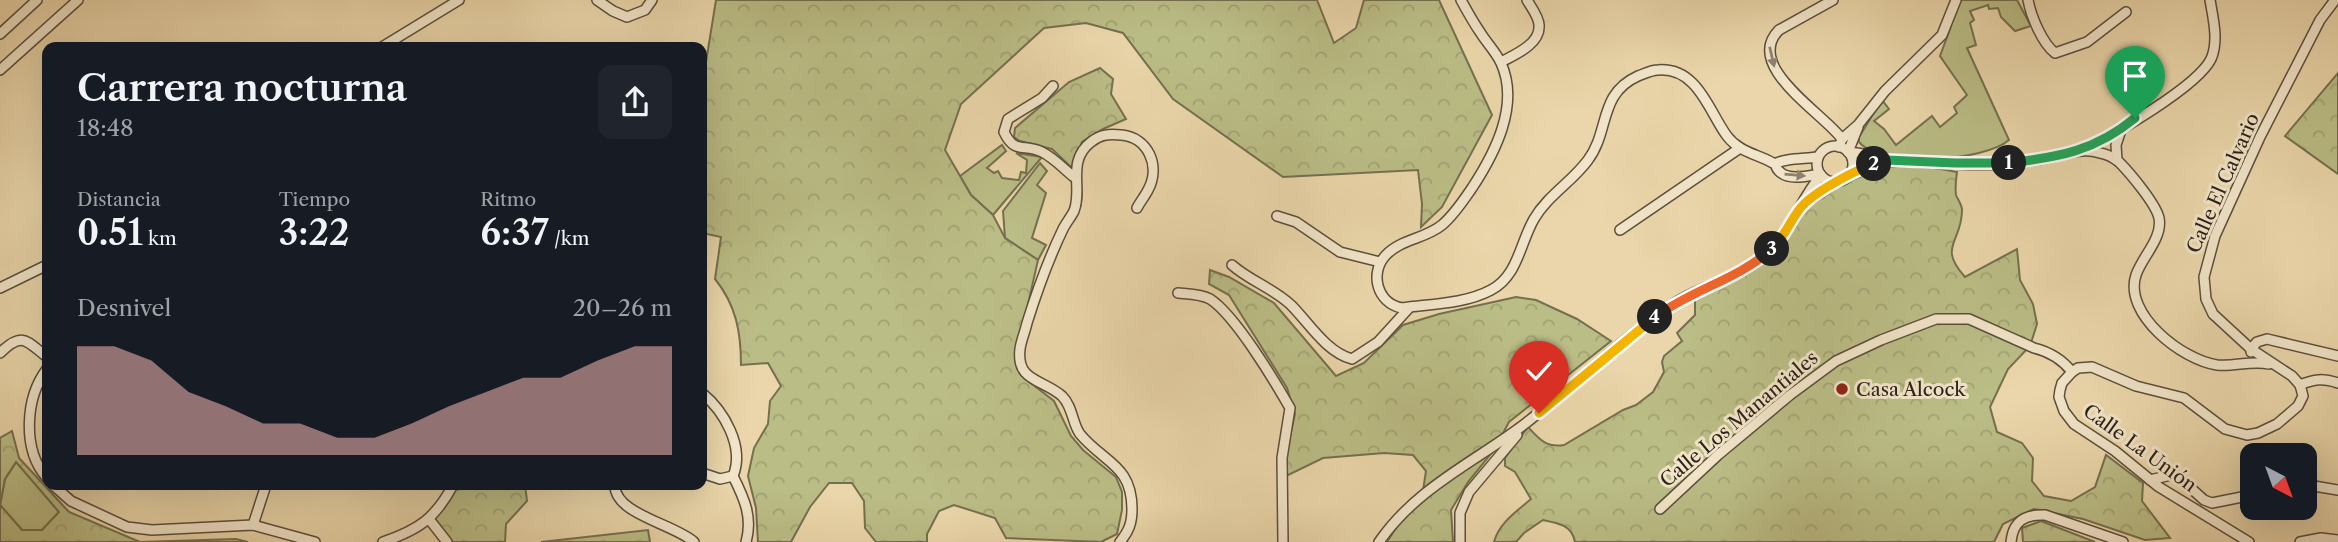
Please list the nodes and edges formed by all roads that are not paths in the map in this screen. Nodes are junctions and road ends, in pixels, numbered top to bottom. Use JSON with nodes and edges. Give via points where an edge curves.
{"nodes":[{"id":1,"x":37,"y":0,"type":"edge"},
{"id":2,"x":78,"y":0,"type":"edge"},
{"id":3,"x":459,"y":0,"type":"edge"},
{"id":4,"x":597,"y":0,"type":"edge"},
{"id":5,"x":652,"y":0,"type":"edge"},
{"id":6,"x":1461,"y":0,"type":"edge"},
{"id":7,"x":1527,"y":0,"type":"edge"},
{"id":8,"x":1833,"y":0,"type":"edge"},
{"id":9,"x":1956,"y":0,"type":"edge"},
{"id":10,"x":2028,"y":0,"type":"edge"},
{"id":11,"x":2210,"y":0,"type":"edge"},
{"id":12,"x":2335,"y":0,"type":"edge"},
{"id":13,"x":2126,"y":12,"type":"dead end"},
{"id":14,"x":0,"y":34,"type":"edge"},
{"id":15,"x":390,"y":42,"type":"edge"},
{"id":16,"x":1501,"y":62,"type":"junction"},
{"id":17,"x":0,"y":70,"type":"edge"},
{"id":18,"x":1053,"y":86,"type":"dead end"},
{"id":19,"x":1858,"y":125,"type":"junction"},
{"id":20,"x":2122,"y":130,"type":"junction"},
{"id":21,"x":1740,"y":148,"type":"junction"},
{"id":22,"x":1844,"y":148,"type":"junction"},
{"id":23,"x":2085,"y":149,"type":"junction"},
{"id":24,"x":1818,"y":157,"type":"junction"},
{"id":25,"x":1886,"y":160,"type":"junction"},
{"id":26,"x":2117,"y":160,"type":"junction"},
{"id":27,"x":1775,"y":164,"type":"junction"},
{"id":28,"x":1820,"y":175,"type":"junction"},
{"id":29,"x":1074,"y":177,"type":"junction"},
{"id":30,"x":1847,"y":177,"type":"junction"},
{"id":31,"x":1837,"y":182,"type":"junction"},
{"id":32,"x":1803,"y":204,"type":"junction"},
{"id":33,"x":1137,"y":208,"type":"dead end"},
{"id":34,"x":1277,"y":216,"type":"dead end"},
{"id":35,"x":1620,"y":230,"type":"dead end"},
{"id":36,"x":1380,"y":262,"type":"junction"},
{"id":37,"x":1232,"y":265,"type":"dead end"},
{"id":38,"x":42,"y":267,"type":"edge"},
{"id":39,"x":0,"y":288,"type":"edge"},
{"id":40,"x":1178,"y":293,"type":"dead end"},
{"id":41,"x":1410,"y":307,"type":"junction"},
{"id":42,"x":2251,"y":349,"type":"junction"},
{"id":43,"x":0,"y":352,"type":"edge"},
{"id":44,"x":42,"y":352,"type":"edge"},
{"id":45,"x":2338,"y":356,"type":"edge"},
{"id":46,"x":2243,"y":362,"type":"junction"},
{"id":47,"x":2274,"y":365,"type":"junction"},
{"id":48,"x":2073,"y":372,"type":"junction"},
{"id":49,"x":42,"y":378,"type":"edge"},
{"id":50,"x":2338,"y":383,"type":"edge"},
{"id":51,"x":2300,"y":385,"type":"junction"},
{"id":52,"x":707,"y":398,"type":"edge"},
{"id":53,"x":1530,"y":420,"type":"junction"},
{"id":54,"x":42,"y":470,"type":"edge"},
{"id":55,"x":707,"y":475,"type":"edge"},
{"id":56,"x":733,"y":476,"type":"junction"},
{"id":57,"x":2150,"y":480,"type":"junction"},
{"id":58,"x":2317,"y":486,"type":"edge"},
{"id":59,"x":59,"y":490,"type":"edge"},
{"id":60,"x":264,"y":490,"type":"edge"},
{"id":61,"x":450,"y":490,"type":"edge"},
{"id":62,"x":615,"y":490,"type":"edge"},
{"id":63,"x":2338,"y":490,"type":"edge"},
{"id":64,"x":2240,"y":497,"type":"edge"},
{"id":65,"x":1660,"y":509,"type":"dead end"},
{"id":66,"x":429,"y":519,"type":"junction"},
{"id":67,"x":253,"y":525,"type":"junction"},
{"id":68,"x":2338,"y":540,"type":"edge"},
{"id":69,"x":315,"y":542,"type":"edge"},
{"id":70,"x":383,"y":542,"type":"edge"},
{"id":71,"x":447,"y":542,"type":"edge"},
{"id":72,"x":694,"y":542,"type":"edge"},
{"id":73,"x":746,"y":542,"type":"edge"},
{"id":74,"x":1120,"y":542,"type":"edge"},
{"id":75,"x":1283,"y":542,"type":"edge"},
{"id":76,"x":1379,"y":542,"type":"edge"},
{"id":77,"x":1460,"y":542,"type":"edge"},
{"id":78,"x":2011,"y":542,"type":"edge"},
{"id":79,"x":2123,"y":542,"type":"edge"},
{"id":80,"x":2249,"y":542,"type":"edge"},
{"id":81,"x":2300,"y":542,"type":"edge"}],
"edges":[{"from":1,"to":14,"type":"street"},
{"from":2,"to":17,"type":"street"},
{"from":3,"to":15,"type":"street"},
{"from":4,"to":5,"type":"street","via":[[626,17],[645,10]]},
{"from":6,"to":16,"type":"street"},
{"from":7,"to":16,"type":"street","via":[[1539,25],[1537,36]]},
{"from":8,"to":22,"type":"street","one_way":true,"via":[[1779,30],[1769,46],[1776,70],[1831,126]]},
{"from":9,"to":19,"type":"street","via":[[1942,35],[1885,90]]},
{"from":10,"to":13,"type":"street","via":[[2055,53],[2087,42]]},
{"from":11,"to":20,"type":"street","via":[[2215,34],[2211,59],[2186,85]]},
{"from":12,"to":42,"type":"street","name":"Calle El Calvario","via":[[2320,20],[2260,137],[2207,259],[2203,277],[2210,308]]},
{"from":16,"to":36,"type":"street","via":[[1506,83],[1504,121],[1483,171],[1440,226],[1397,245]]},
{"from":18,"to":29,"type":"street","via":[[1008,120],[1004,132],[1010,144],[1040,150]]},
{"from":19,"to":22,"type":"street"},
{"from":19,"to":22,"type":"street"},
{"from":20,"to":23,"type":"street"},
{"from":20,"to":26,"type":"street"},
{"from":21,"to":27,"type":"street"},
{"from":21,"to":35,"type":"street"},
{"from":21,"to":41,"type":"street","via":[[1685,77],[1658,70],[1633,78],[1611,99],[1589,160],[1542,207],[1514,266],[1500,283],[1468,299]]},
{"from":22,"to":24,"type":"street","via":[[1827,148]]},
{"from":22,"to":25,"type":"street"},
{"from":22,"to":30,"type":"street","via":[[1852,168]]},
{"from":23,"to":25,"type":"street","via":[[2000,164]]},
{"from":23,"to":26,"type":"street"},
{"from":24,"to":27,"type":"street","via":[[1782,159]]},
{"from":24,"to":28,"type":"street"},
{"from":25,"to":30,"type":"street"},
{"from":26,"to":46,"type":"street","via":[[2159,216],[2159,230],[2135,278],[2133,292],[2143,317],[2193,355],[2218,365]]},
{"from":27,"to":28,"type":"street","one_way":true,"via":[[1780,173],[1791,177]]},
{"from":28,"to":31,"type":"street"},
{"from":28,"to":32,"type":"street"},
{"from":29,"to":33,"type":"street","via":[[1090,143],[1106,133],[1130,135],[1152,158],[1150,188]]},
{"from":29,"to":74,"type":"street","via":[[1077,195],[1073,211],[1040,281],[1020,349],[1021,365],[1031,378],[1061,396],[1078,431],[1128,482],[1132,517]]},
{"from":30,"to":31,"type":"street"},
{"from":31,"to":32,"type":"street"},
{"from":32,"to":53,"type":"street","via":[[1776,246],[1757,262],[1675,303]]},
{"from":34,"to":36,"type":"street","via":[[1296,222],[1340,252]]},
{"from":36,"to":41,"type":"street","via":[[1376,274],[1380,292],[1394,307]]},
{"from":37,"to":41,"type":"street","via":[[1281,297],[1330,347],[1352,359],[1378,342]]},
{"from":38,"to":39,"type":"street"},
{"from":40,"to":75,"type":"street","via":[[1207,298],[1222,309],[1290,408],[1282,458]]},
{"from":42,"to":45,"type":"street","via":[[2267,340]]},
{"from":42,"to":46,"type":"street"},
{"from":42,"to":47,"type":"street","name":"Calle El Calvario"},
{"from":43,"to":44,"type":"street","via":[[9,343],[26,340]]},
{"from":46,"to":47,"type":"street"},
{"from":47,"to":51,"type":"street"},
{"from":48,"to":51,"type":"street","via":[[2092,367],[2136,386],[2184,398],[2225,429],[2247,435],[2289,416],[2303,396]]},
{"from":48,"to":57,"type":"street","name":"Calle La Unión","via":[[2060,390],[2067,417]]},
{"from":48,"to":65,"type":"street","name":"Calle Los Manantiales","via":[[2064,361],[1969,319],[1936,319],[1836,361],[1746,431]]},
{"from":49,"to":54,"type":"street","via":[[33,393],[30,433]]},
{"from":50,"to":51,"type":"street","via":[[2313,379]]},
{"from":52,"to":56,"type":"street","via":[[731,433],[736,461]]},
{"from":53,"to":76,"type":"street","via":[[1439,481],[1393,522]]},
{"from":53,"to":77,"type":"street","via":[[1469,492],[1460,513]]},
{"from":55,"to":56,"type":"street","via":[[720,479]]},
{"from":56,"to":73,"type":"street","via":[[749,518]]},
{"from":57,"to":64,"type":"street","via":[[2175,474],[2212,503]]},
{"from":57,"to":80,"type":"street","name":"Calle La Unión"},
{"from":58,"to":63,"type":"street"},
{"from":59,"to":67,"type":"street","via":[[90,512],[137,529]]},
{"from":60,"to":67,"type":"street"},
{"from":61,"to":66,"type":"street"},
{"from":62,"to":72,"type":"street","via":[[624,505]]},
{"from":66,"to":70,"type":"street"},
{"from":66,"to":71,"type":"street"},
{"from":67,"to":69,"type":"street"},
{"from":68,"to":81,"type":"street"},
{"from":78,"to":79,"type":"street","via":[[2015,525],[2032,514]]}]}
